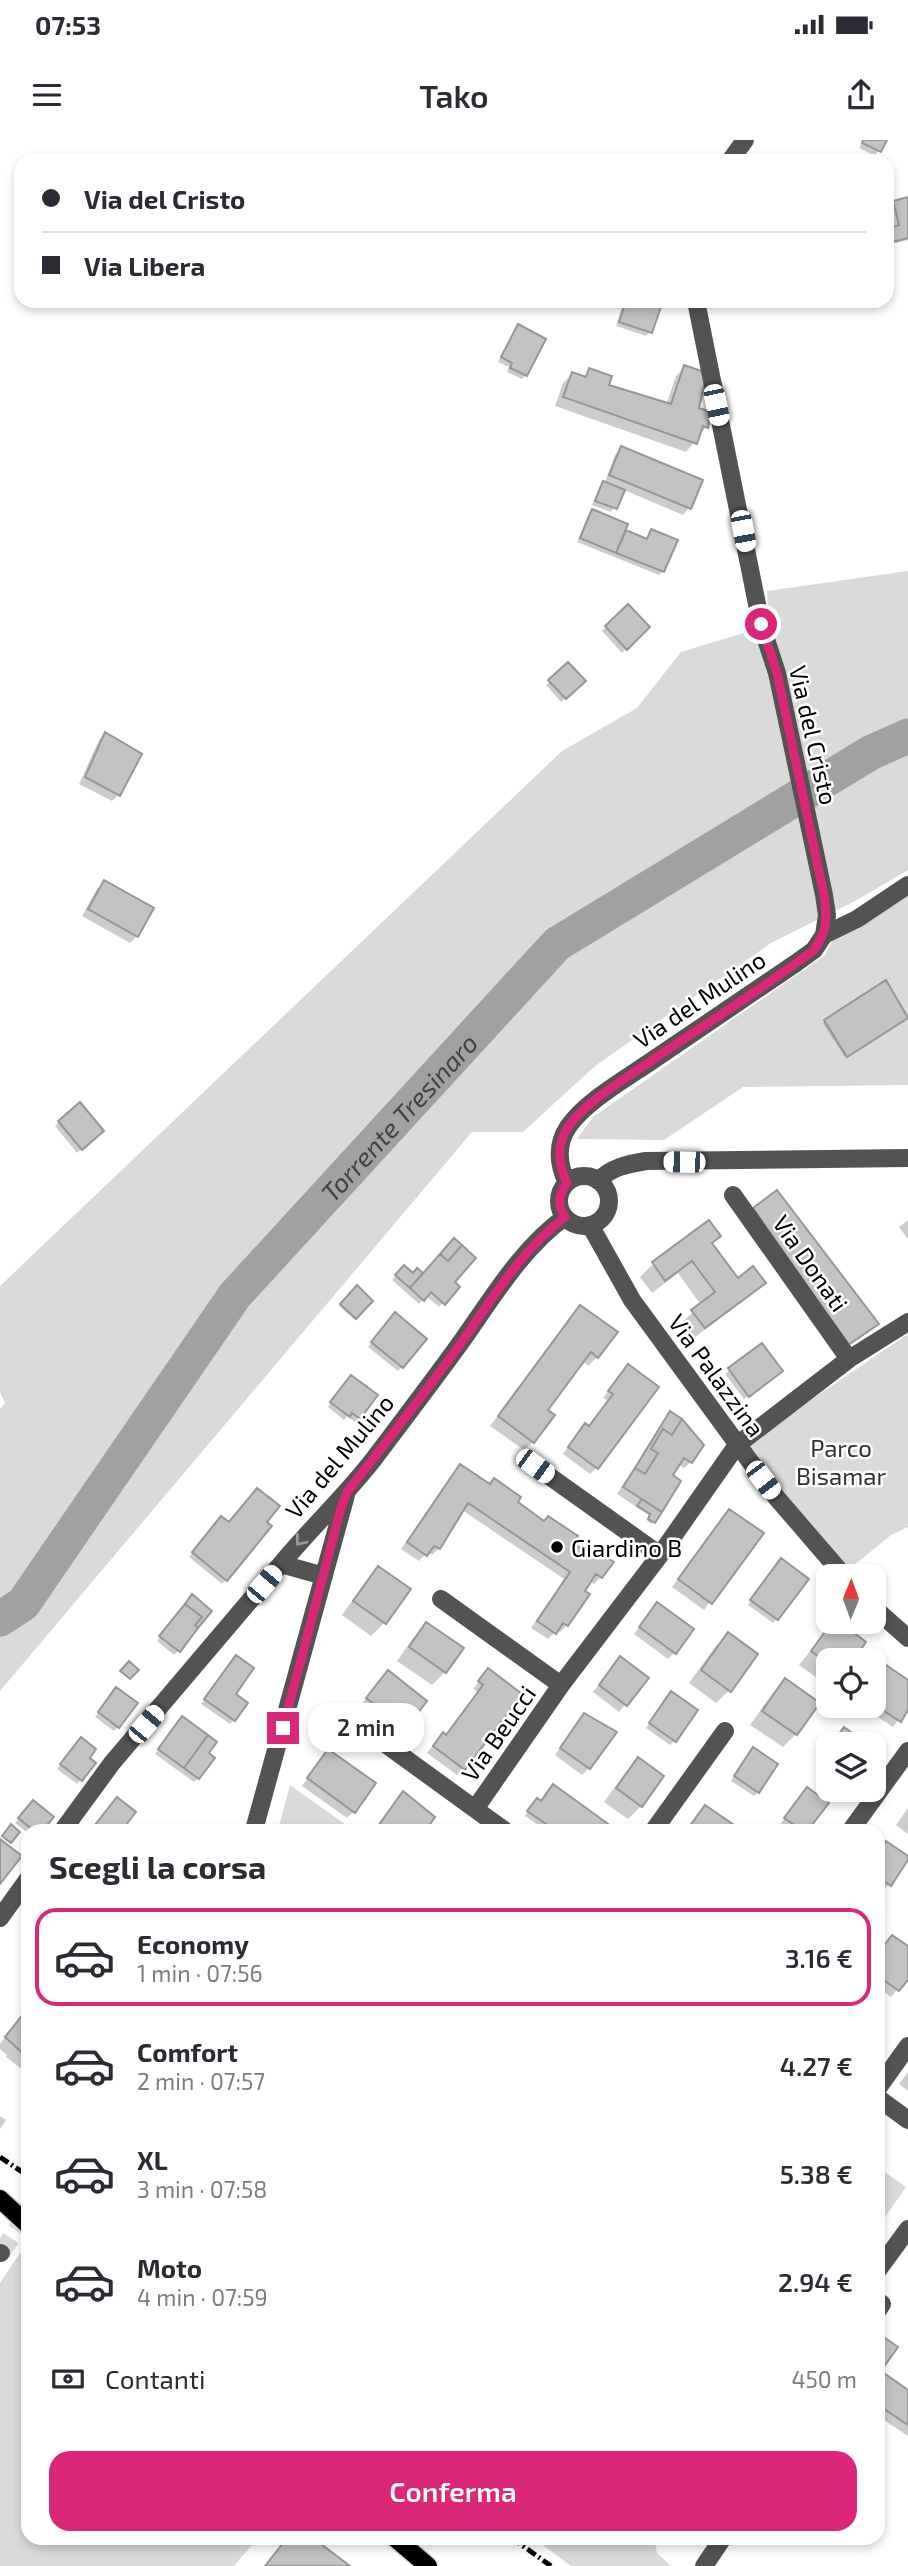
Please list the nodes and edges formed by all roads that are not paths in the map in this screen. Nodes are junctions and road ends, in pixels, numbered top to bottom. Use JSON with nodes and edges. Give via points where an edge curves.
{"nodes":[{"id":1,"x":697,"y":308,"type":"edge"},
{"id":2,"x":908,"y":885,"type":"edge"},
{"id":3,"x":824,"y":935,"type":"junction"},
{"id":4,"x":908,"y":1158,"type":"edge"},
{"id":5,"x":598,"y":1181,"type":"junction"},
{"id":6,"x":567,"y":1183,"type":"junction"},
{"id":7,"x":733,"y":1195,"type":"dead end"},
{"id":8,"x":565,"y":1217,"type":"junction"},
{"id":9,"x":590,"y":1225,"type":"junction"},
{"id":10,"x":908,"y":1322,"type":"edge"},
{"id":11,"x":849,"y":1359,"type":"junction"},
{"id":12,"x":737,"y":1445,"type":"junction"},
{"id":13,"x":535,"y":1466,"type":"dead end"},
{"id":14,"x":347,"y":1492,"type":"junction"},
{"id":15,"x":660,"y":1555,"type":"junction"},
{"id":16,"x":281,"y":1564,"type":"junction"},
{"id":17,"x":834,"y":1564,"type":"edge"},
{"id":18,"x":324,"y":1576,"type":"junction"},
{"id":19,"x":441,"y":1599,"type":"dead end"},
{"id":20,"x":886,"y":1619,"type":"edge"},
{"id":21,"x":908,"y":1638,"type":"edge"},
{"id":22,"x":561,"y":1685,"type":"junction"},
{"id":23,"x":351,"y":1719,"type":"dead end"},
{"id":24,"x":725,"y":1731,"type":"dead end"},
{"id":25,"x":908,"y":1751,"type":"edge"},
{"id":26,"x":475,"y":1809,"type":"junction"},
{"id":27,"x":67,"y":1824,"type":"edge"},
{"id":28,"x":256,"y":1824,"type":"edge"},
{"id":29,"x":495,"y":1824,"type":"edge"},
{"id":30,"x":658,"y":1824,"type":"edge"},
{"id":31,"x":855,"y":1824,"type":"edge"},
{"id":32,"x":21,"y":1889,"type":"edge"},
{"id":33,"x":0,"y":1918,"type":"edge"},
{"id":34,"x":908,"y":2046,"type":"edge"},
{"id":35,"x":885,"y":2078,"type":"edge"},
{"id":36,"x":885,"y":2103,"type":"edge"},
{"id":37,"x":908,"y":2120,"type":"edge"},
{"id":38,"x":0,"y":2199,"type":"edge"},
{"id":39,"x":21,"y":2218,"type":"edge"},
{"id":40,"x":908,"y":2229,"type":"edge"},
{"id":41,"x":885,"y":2260,"type":"edge"},
{"id":42,"x":403,"y":2545,"type":"edge"},
{"id":43,"x":718,"y":2545,"type":"edge"},
{"id":44,"x":428,"y":2566,"type":"edge"},
{"id":45,"x":704,"y":2566,"type":"edge"}],
"edges":[{"from":1,"to":3,"type":"street","name":"Via del Cristo","via":[[761,624],[777,673],[824,895]]},
{"from":2,"to":3,"type":"street","name":"Via del Mulino"},
{"from":3,"to":6,"type":"street","name":"Via del Mulino","via":[[814,950],[583,1111],[560,1145],[561,1170]]},
{"from":4,"to":5,"type":"street","via":[[646,1161],[613,1169]]},
{"from":5,"to":6,"type":"street","via":[[579,1177]]},
{"from":5,"to":9,"type":"street","via":[[609,1202],[603,1216]]},
{"from":6,"to":8,"type":"street","via":[[559,1196]]},
{"from":7,"to":11,"type":"street","name":"Via Donati"},
{"from":8,"to":9,"type":"street"},
{"from":8,"to":14,"type":"street","name":"Via del Mulino","via":[[503,1282]]},
{"from":9,"to":12,"type":"street","name":"Via Palazzina","via":[[632,1300]]},
{"from":10,"to":11,"type":"street","name":"Via Beucci"},
{"from":11,"to":12,"type":"street","name":"Via Beucci"},
{"from":12,"to":15,"type":"street","name":"Via Beucci"},
{"from":12,"to":17,"type":"street","name":"Via Palazzina"},
{"from":13,"to":15,"type":"street"},
{"from":14,"to":16,"type":"street","name":"Via del Mulino","one_way":true},
{"from":14,"to":18,"type":"street"},
{"from":15,"to":22,"type":"street","name":"Via Beucci"},
{"from":16,"to":18,"type":"street"},
{"from":16,"to":27,"type":"street","name":"Via del Mulino","via":[[112,1763]]},
{"from":18,"to":28,"type":"street"},
{"from":19,"to":22,"type":"street","name":"Via Beucci"},
{"from":20,"to":21,"type":"street"},
{"from":22,"to":26,"type":"street","name":"Via Beucci"},
{"from":23,"to":26,"type":"street","name":"Via Beucci"},
{"from":24,"to":30,"type":"street"},
{"from":25,"to":31,"type":"street"},
{"from":26,"to":29,"type":"street","name":"Via Beucci"},
{"from":32,"to":33,"type":"street"},
{"from":34,"to":35,"type":"street"},
{"from":36,"to":37,"type":"street"},
{"from":38,"to":39,"type":"main road"},
{"from":40,"to":41,"type":"street"},
{"from":42,"to":44,"type":"main road"},
{"from":43,"to":45,"type":"street"}]}
